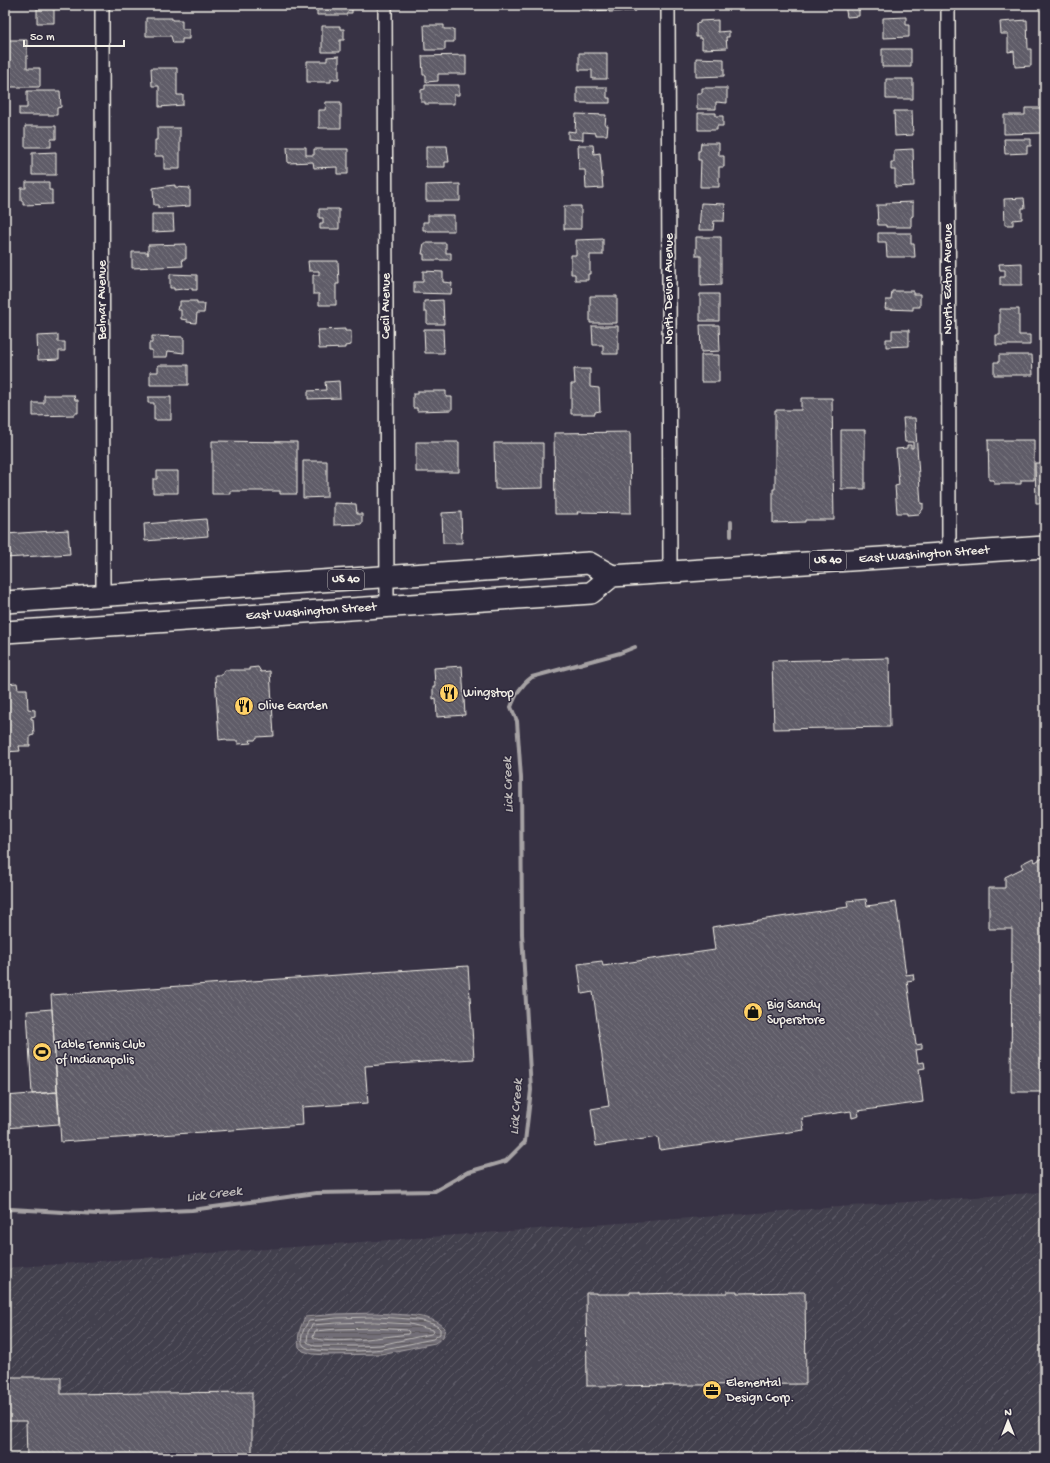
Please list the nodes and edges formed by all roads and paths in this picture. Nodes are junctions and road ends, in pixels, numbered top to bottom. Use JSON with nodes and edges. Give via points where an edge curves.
{"nodes":[{"id":1,"x":102,"y":5,"type":"edge"},
{"id":2,"x":385,"y":5,"type":"edge"},
{"id":3,"x":668,"y":5,"type":"edge"},
{"id":4,"x":948,"y":5,"type":"edge"},
{"id":5,"x":1045,"y":546,"type":"edge"},
{"id":6,"x":949,"y":553,"type":"junction"},
{"id":7,"x":670,"y":572,"type":"junction"},
{"id":8,"x":612,"y":576,"type":"junction"},
{"id":9,"x":387,"y":577,"type":"junction"},
{"id":10,"x":103,"y":595,"type":"junction"},
{"id":11,"x":5,"y":602,"type":"edge"},
{"id":12,"x":387,"y":606,"type":"junction"},
{"id":13,"x":5,"y":632,"type":"edge"}],
"edges":[{"from":1,"to":10,"type":"street","name":"Belmar Avenue"},
{"from":2,"to":9,"type":"street","name":"Cecil Avenue"},
{"from":3,"to":7,"type":"street","name":"North Devon Avenue"},
{"from":4,"to":6,"type":"street","name":"North Eaton Avenue"},
{"from":5,"to":6,"type":"main road","name":"East Washington Street","number":"US 40"},
{"from":6,"to":7,"type":"main road","name":"East Washington Street","number":"US 40"},
{"from":7,"to":8,"type":"main road","name":"East Washington Street","number":"US 40"},
{"from":8,"to":9,"type":"main road","number":"US 40","via":[[589,563]]},
{"from":8,"to":12,"type":"main road","name":"East Washington Street","number":"US 40","via":[[591,593]]},
{"from":9,"to":10,"type":"main road","number":"US 40"},
{"from":9,"to":12,"type":"street","name":"Cecil Avenue"},
{"from":10,"to":11,"type":"main road","number":"US 40"},
{"from":12,"to":13,"type":"main road","name":"East Washington Street","number":"US 40"}]}
